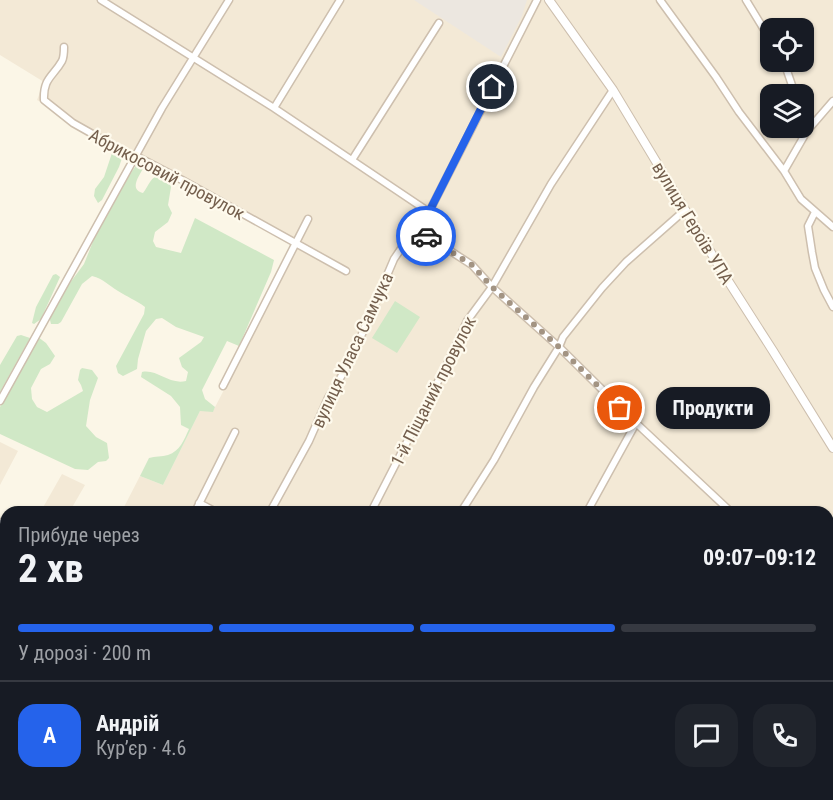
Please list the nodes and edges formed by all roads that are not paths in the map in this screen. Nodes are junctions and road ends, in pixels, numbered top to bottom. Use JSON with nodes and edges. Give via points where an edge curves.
{"nodes":[{"id":1,"x":101,"y":0,"type":"edge"},
{"id":2,"x":118,"y":0,"type":"edge"},
{"id":3,"x":229,"y":0,"type":"edge"},
{"id":4,"x":340,"y":0,"type":"edge"},
{"id":5,"x":537,"y":0,"type":"edge"},
{"id":6,"x":549,"y":0,"type":"edge"},
{"id":7,"x":660,"y":0,"type":"edge"},
{"id":8,"x":746,"y":0,"type":"edge"},
{"id":9,"x":113,"y":8,"type":"junction"},
{"id":10,"x":439,"y":23,"type":"dead end"},
{"id":11,"x":760,"y":23,"type":"edge"},
{"id":12,"x":64,"y":47,"type":"dead end"},
{"id":13,"x":193,"y":57,"type":"junction"},
{"id":14,"x":613,"y":90,"type":"junction"},
{"id":15,"x":833,"y":101,"type":"edge"},
{"id":16,"x":274,"y":108,"type":"junction"},
{"id":17,"x":814,"y":123,"type":"edge"},
{"id":18,"x":803,"y":138,"type":"edge"},
{"id":19,"x":136,"y":156,"type":"junction"},
{"id":20,"x":352,"y":160,"type":"junction"},
{"id":21,"x":784,"y":171,"type":"junction"},
{"id":22,"x":685,"y":210,"type":"junction"},
{"id":23,"x":429,"y":212,"type":"junction"},
{"id":24,"x":815,"y":212,"type":"junction"},
{"id":25,"x":308,"y":219,"type":"dead end"},
{"id":26,"x":833,"y":226,"type":"edge"},
{"id":27,"x":415,"y":228,"type":"junction"},
{"id":28,"x":295,"y":243,"type":"junction"},
{"id":29,"x":346,"y":271,"type":"dead end"},
{"id":30,"x":492,"y":287,"type":"junction"},
{"id":31,"x":833,"y":307,"type":"edge"},
{"id":32,"x":559,"y":347,"type":"junction"},
{"id":33,"x":223,"y":386,"type":"dead end"},
{"id":34,"x":0,"y":401,"type":"edge"},
{"id":35,"x":636,"y":423,"type":"junction"},
{"id":36,"x":235,"y":432,"type":"dead end"},
{"id":37,"x":833,"y":448,"type":"edge"},
{"id":38,"x":199,"y":503,"type":"junction"},
{"id":39,"x":198,"y":506,"type":"edge"},
{"id":40,"x":205,"y":506,"type":"edge"},
{"id":41,"x":273,"y":506,"type":"edge"},
{"id":42,"x":374,"y":506,"type":"edge"},
{"id":43,"x":465,"y":506,"type":"edge"},
{"id":44,"x":590,"y":506,"type":"edge"},
{"id":45,"x":725,"y":506,"type":"edge"}],
"edges":[{"from":1,"to":9,"type":"street"},
{"from":2,"to":9,"type":"street"},
{"from":3,"to":13,"type":"street"},
{"from":4,"to":16,"type":"street"},
{"from":5,"to":23,"type":"street","name":"вулиця Уласа Самчука"},
{"from":6,"to":14,"type":"street","name":"вулиця Героїв УПА"},
{"from":7,"to":21,"type":"street"},
{"from":8,"to":11,"type":"street"},
{"from":9,"to":13,"type":"street"},
{"from":10,"to":20,"type":"street"},
{"from":12,"to":19,"type":"street","name":"Абрикосовий провулок","via":[[63,59],[43,90],[44,100],[73,123]]},
{"from":13,"to":16,"type":"street"},
{"from":13,"to":19,"type":"street"},
{"from":14,"to":22,"type":"street","name":"вулиця Героїв УПА"},
{"from":14,"to":30,"type":"street","name":"1-й Піщаний провулок","via":[[551,184]]},
{"from":15,"to":17,"type":"street"},
{"from":16,"to":20,"type":"street"},
{"from":18,"to":21,"type":"street"},
{"from":19,"to":28,"type":"street","name":"Абрикосовий провулок"},
{"from":19,"to":34,"type":"street"},
{"from":20,"to":23,"type":"street"},
{"from":21,"to":24,"type":"street","via":[[801,199]]},
{"from":22,"to":32,"type":"street","via":[[602,288]]},
{"from":22,"to":37,"type":"street","name":"вулиця Героїв УПА"},
{"from":23,"to":27,"type":"street","name":"вулиця Уласа Самчука"},
{"from":24,"to":26,"type":"street"},
{"from":24,"to":31,"type":"street","via":[[808,226],[813,260]]},
{"from":25,"to":28,"type":"street"},
{"from":27,"to":30,"type":"street","via":[[472,265]]},
{"from":27,"to":41,"type":"street","name":"вулиця Уласа Самчука","via":[[394,260],[350,362]]},
{"from":28,"to":29,"type":"street","name":"Абрикосовий провулок"},
{"from":28,"to":33,"type":"street"},
{"from":30,"to":32,"type":"street"},
{"from":30,"to":42,"type":"street","name":"1-й Піщаний провулок","via":[[467,321]]},
{"from":32,"to":35,"type":"street"},
{"from":32,"to":43,"type":"street"},
{"from":35,"to":44,"type":"street"},
{"from":35,"to":45,"type":"street"},
{"from":36,"to":38,"type":"street"},
{"from":38,"to":39,"type":"street"},
{"from":38,"to":40,"type":"street"}]}
